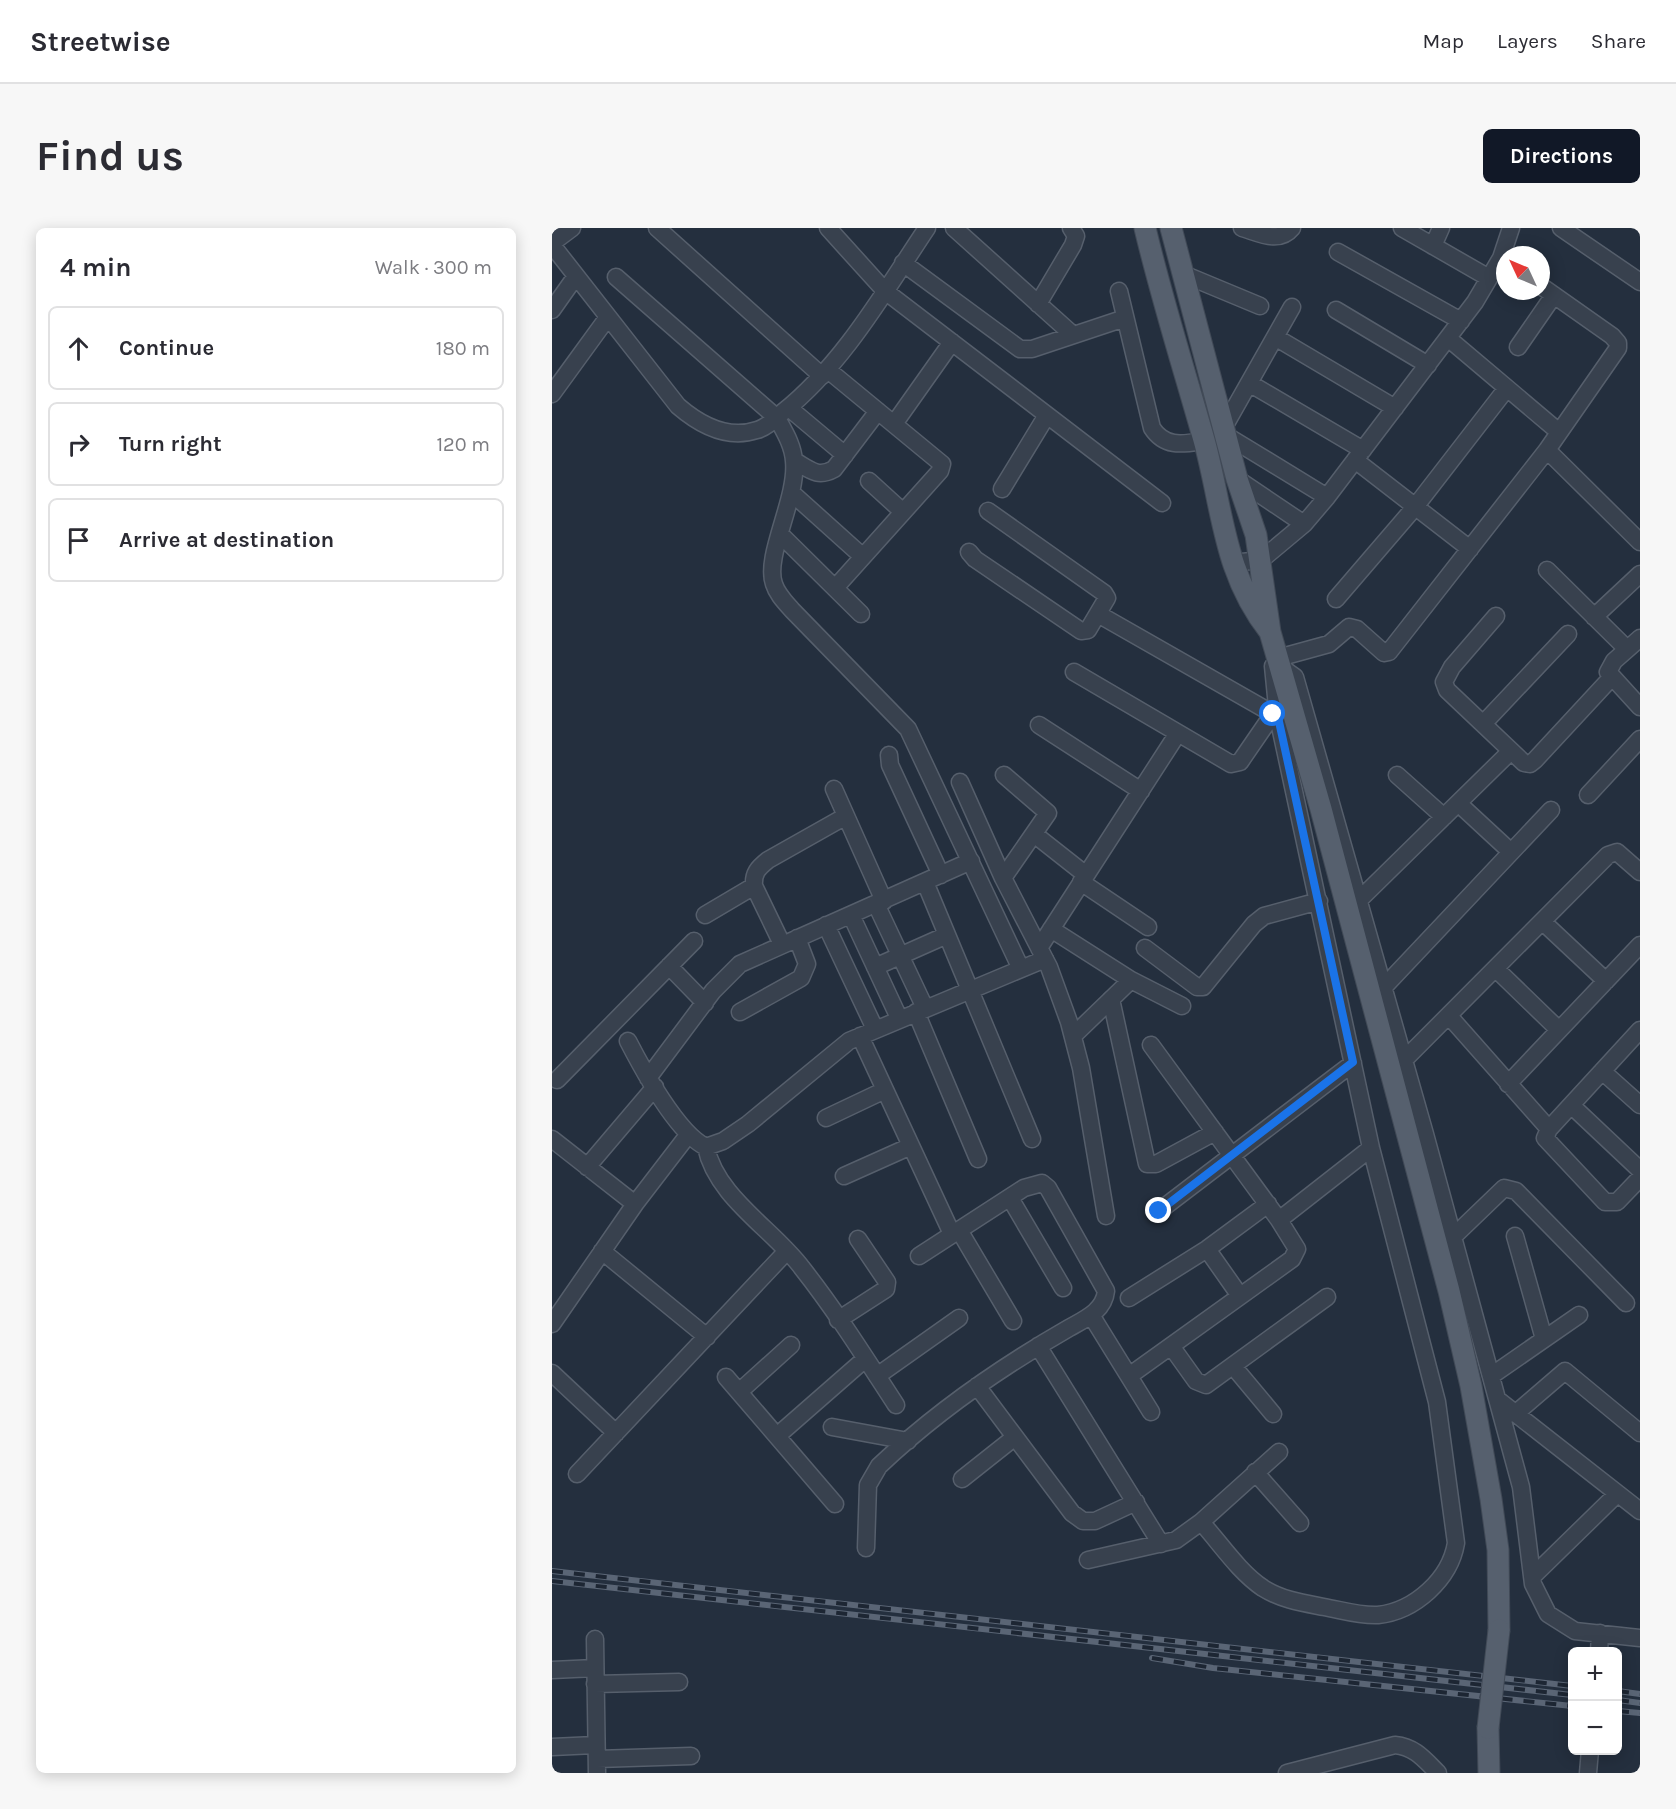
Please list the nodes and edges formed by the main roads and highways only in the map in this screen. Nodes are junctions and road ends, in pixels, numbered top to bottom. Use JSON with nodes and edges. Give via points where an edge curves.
{"nodes":[{"id":1,"x":1145,"y":228,"type":"edge"},
{"id":2,"x":1171,"y":228,"type":"edge"},
{"id":3,"x":1270,"y":632,"type":"junction"},
{"id":4,"x":1489,"y":1773,"type":"edge"}],
"edges":[{"from":1,"to":3,"type":"main road","via":[[1164,309],[1204,441],[1232,563],[1251,608]]},
{"from":2,"to":3,"type":"main road","via":[[1237,479],[1256,535]]},
{"from":3,"to":4,"type":"main road","bridge":true,"via":[[1449,1291],[1471,1386],[1498,1550],[1499,1630],[1488,1728]]}]}
